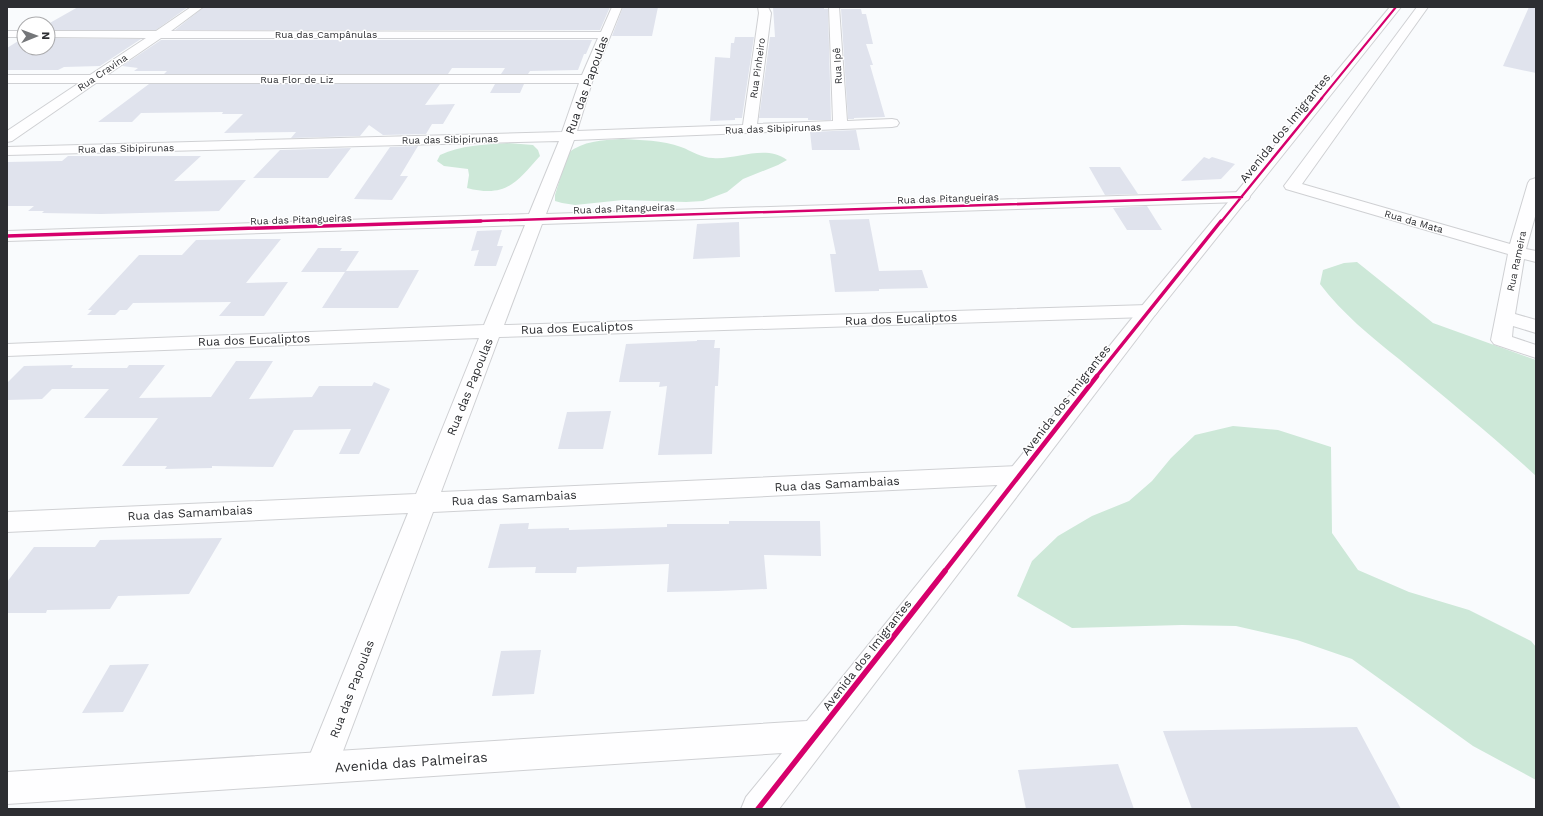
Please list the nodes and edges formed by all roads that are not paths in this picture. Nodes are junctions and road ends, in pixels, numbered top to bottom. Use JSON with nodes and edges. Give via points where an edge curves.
{"nodes":[{"id":1,"x":198,"y":7,"type":"edge"},
{"id":2,"x":617,"y":7,"type":"edge"},
{"id":3,"x":763,"y":7,"type":"edge"},
{"id":4,"x":834,"y":7,"type":"edge"},
{"id":5,"x":1396,"y":7,"type":"edge"},
{"id":6,"x":1423,"y":7,"type":"edge"},
{"id":7,"x":56,"y":34,"type":"edge"},
{"id":8,"x":159,"y":34,"type":"junction"},
{"id":9,"x":605,"y":35,"type":"junction"},
{"id":10,"x":7,"y":79,"type":"edge"},
{"id":11,"x":91,"y":79,"type":"junction"},
{"id":12,"x":587,"y":79,"type":"junction"},
{"id":13,"x":892,"y":124,"type":"dead end"},
{"id":14,"x":840,"y":126,"type":"junction"},
{"id":15,"x":749,"y":129,"type":"junction"},
{"id":16,"x":568,"y":136,"type":"junction"},
{"id":17,"x":7,"y":138,"type":"edge"},
{"id":18,"x":7,"y":151,"type":"edge"},
{"id":19,"x":1536,"y":183,"type":"edge"},
{"id":20,"x":1242,"y":196,"type":"junction"},
{"id":21,"x":535,"y":219,"type":"junction"},
{"id":22,"x":7,"y":236,"type":"edge"},
{"id":23,"x":1516,"y":251,"type":"junction"},
{"id":24,"x":1536,"y":257,"type":"edge"},
{"id":25,"x":1148,"y":311,"type":"junction"},
{"id":26,"x":1506,"y":317,"type":"junction"},
{"id":27,"x":1536,"y":327,"type":"edge"},
{"id":28,"x":492,"y":331,"type":"junction"},
{"id":29,"x":7,"y":350,"type":"edge"},
{"id":30,"x":1536,"y":352,"type":"edge"},
{"id":31,"x":1020,"y":476,"type":"junction"},
{"id":32,"x":424,"y":502,"type":"junction"},
{"id":33,"x":7,"y":522,"type":"edge"},
{"id":34,"x":815,"y":736,"type":"junction"},
{"id":35,"x":321,"y":767,"type":"junction"},
{"id":36,"x":7,"y":788,"type":"edge"},
{"id":37,"x":758,"y":809,"type":"edge"}],
"edges":[{"from":1,"to":8,"type":"street","name":"Rua Cravina"},
{"from":2,"to":9,"type":"street","name":"Rua das Papoulas"},
{"from":3,"to":15,"type":"street","name":"Rua Pinheiro","via":[[765,13]]},
{"from":4,"to":14,"type":"street","name":"Rua Ipê"},
{"from":5,"to":20,"type":"street","name":"Avenida dos Imigrantes"},
{"from":6,"to":23,"type":"street","name":"Rua da Mata","via":[[1292,186]]},
{"from":7,"to":8,"type":"street","name":"Rua das Campânulas"},
{"from":8,"to":9,"type":"street","name":"Rua das Campânulas"},
{"from":8,"to":11,"type":"street","name":"Rua Cravina"},
{"from":9,"to":12,"type":"street","name":"Rua das Papoulas"},
{"from":10,"to":11,"type":"street","name":"Rua Flor de Liz"},
{"from":11,"to":12,"type":"street","name":"Rua Flor de Liz"},
{"from":11,"to":17,"type":"street","name":"Rua Cravina"},
{"from":12,"to":16,"type":"street","name":"Rua das Papoulas"},
{"from":13,"to":14,"type":"street","name":"Rua das Sibipirunas"},
{"from":14,"to":15,"type":"street","name":"Rua das Sibipirunas"},
{"from":15,"to":16,"type":"street","name":"Rua das Sibipirunas"},
{"from":16,"to":18,"type":"street","name":"Rua das Sibipirunas"},
{"from":16,"to":21,"type":"street","name":"Rua das Papoulas"},
{"from":19,"to":23,"type":"street","name":"Rua Rameira"},
{"from":20,"to":21,"type":"street","name":"Rua das Pitangueiras"},
{"from":20,"to":25,"type":"street","name":"Avenida dos Imigrantes"},
{"from":21,"to":22,"type":"street","name":"Rua das Pitangueiras"},
{"from":21,"to":28,"type":"street","name":"Rua das Papoulas"},
{"from":23,"to":24,"type":"street","name":"Rua da Mata"},
{"from":23,"to":26,"type":"street","name":"Rua Rameira"},
{"from":25,"to":28,"type":"street","name":"Rua dos Eucaliptos"},
{"from":25,"to":31,"type":"street","name":"Avenida dos Imigrantes"},
{"from":26,"to":27,"type":"street"},
{"from":26,"to":30,"type":"street","name":"Rua Rameira","via":[[1501,340]]},
{"from":28,"to":29,"type":"street","name":"Rua dos Eucaliptos"},
{"from":28,"to":32,"type":"street","name":"Rua das Papoulas"},
{"from":31,"to":32,"type":"street","name":"Rua das Samambaias"},
{"from":31,"to":34,"type":"street","name":"Avenida dos Imigrantes"},
{"from":32,"to":33,"type":"street","name":"Rua das Samambaias"},
{"from":32,"to":35,"type":"street","name":"Rua das Papoulas"},
{"from":34,"to":35,"type":"street","name":"Avenida das Palmeiras"},
{"from":34,"to":37,"type":"street","name":"Avenida dos Imigrantes"},
{"from":35,"to":36,"type":"street","name":"Avenida das Palmeiras"}]}
